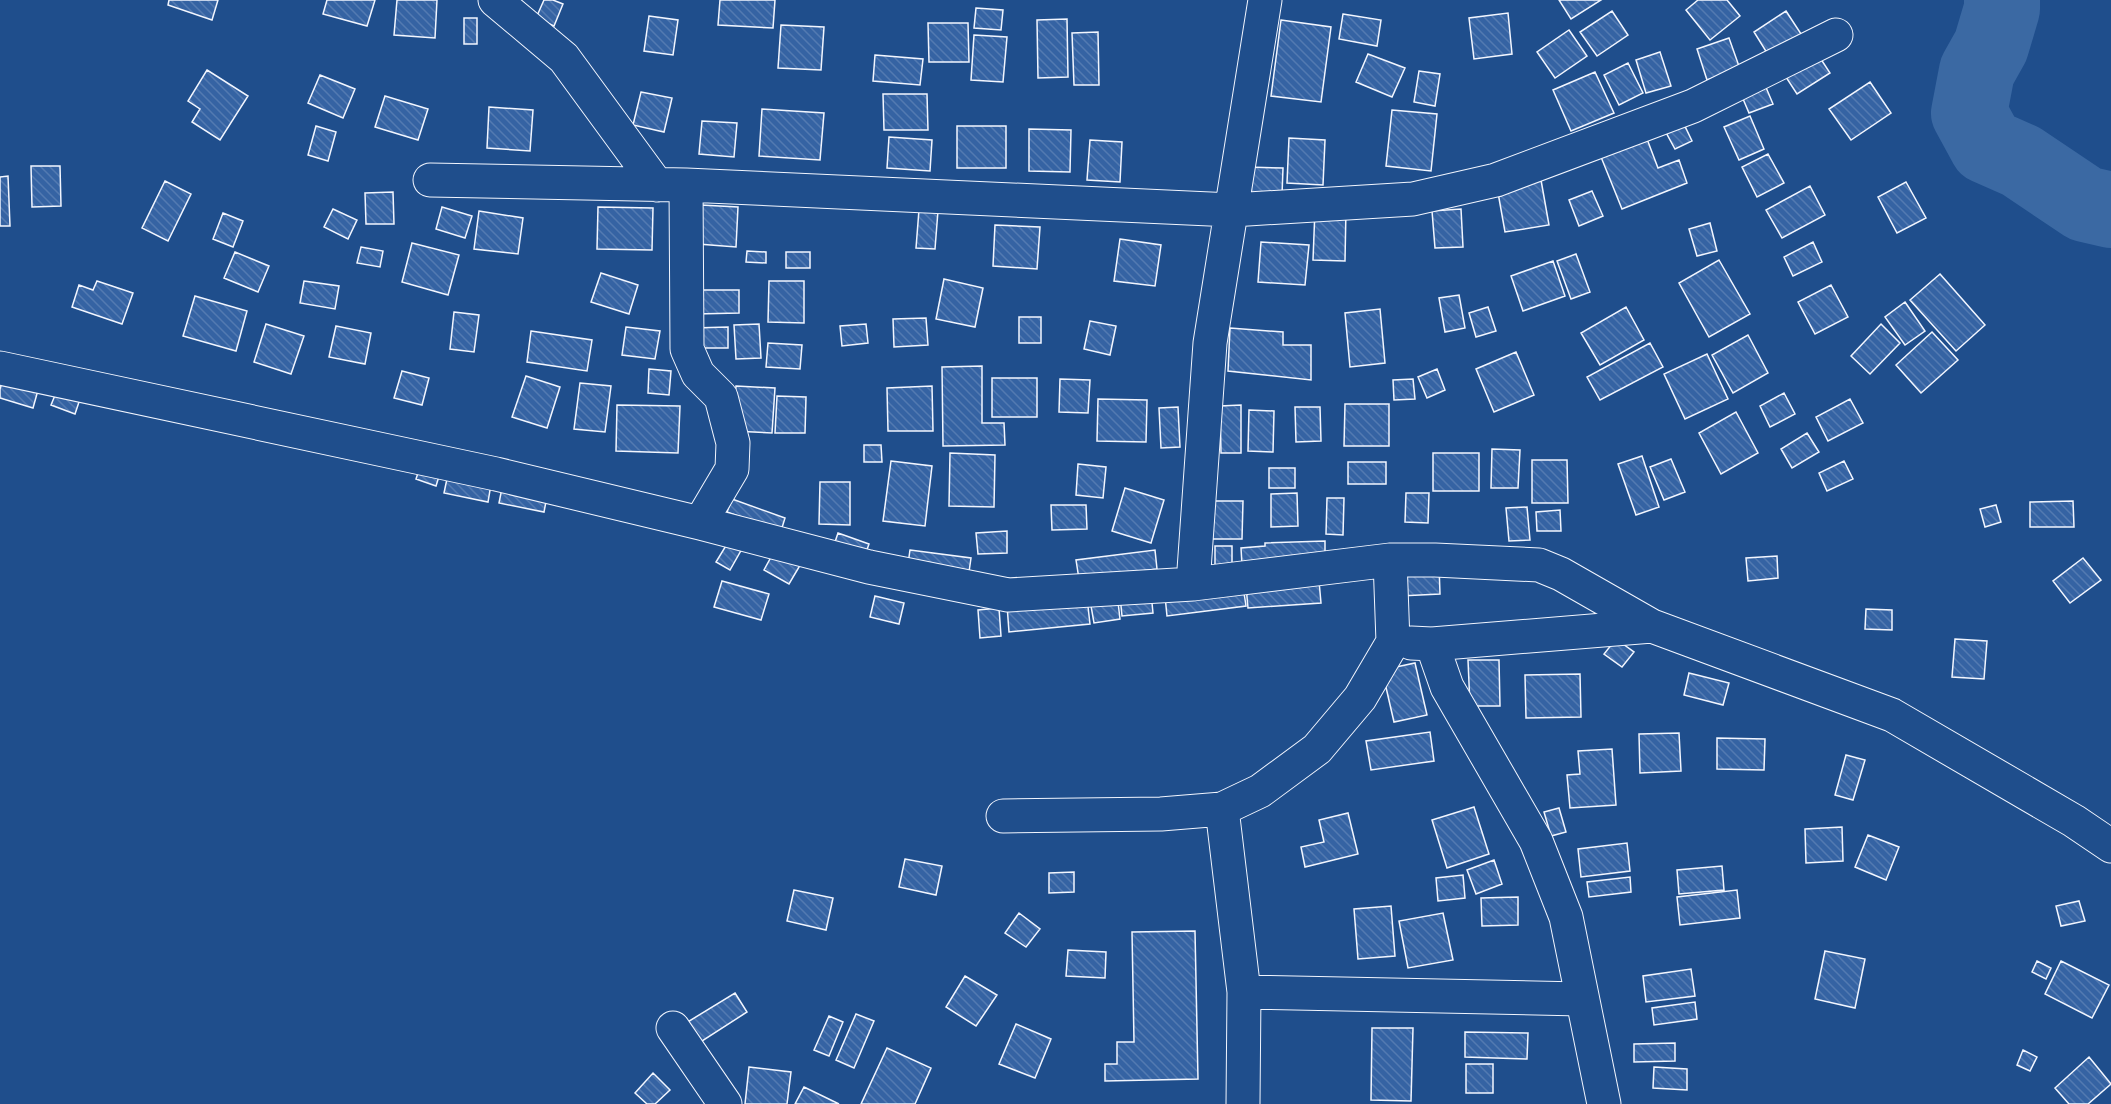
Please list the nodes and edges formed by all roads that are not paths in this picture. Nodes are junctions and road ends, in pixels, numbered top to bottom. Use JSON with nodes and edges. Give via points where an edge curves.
{"nodes":[{"id":1,"x":495,"y":0,"type":"edge"},
{"id":2,"x":1265,"y":0,"type":"edge"},
{"id":3,"x":1836,"y":35,"type":"dead end"},
{"id":4,"x":430,"y":180,"type":"dead end"},
{"id":5,"x":672,"y":185,"type":"junction"},
{"id":6,"x":1232,"y":210,"type":"junction"},
{"id":7,"x":0,"y":368,"type":"edge"},
{"id":8,"x":700,"y":523,"type":"junction"},
{"id":9,"x":1390,"y":560,"type":"junction"},
{"id":10,"x":1193,"y":584,"type":"junction"},
{"id":11,"x":1652,"y":626,"type":"junction"},
{"id":12,"x":1393,"y":642,"type":"junction"},
{"id":13,"x":1432,"y":644,"type":"junction"},
{"id":14,"x":1222,"y":809,"type":"junction"},
{"id":15,"x":1003,"y":816,"type":"dead end"},
{"id":16,"x":2111,"y":846,"type":"edge"},
{"id":17,"x":1244,"y":992,"type":"junction"},
{"id":18,"x":1581,"y":999,"type":"junction"},
{"id":19,"x":673,"y":1028,"type":"dead end"},
{"id":20,"x":725,"y":1104,"type":"edge"},
{"id":21,"x":1243,"y":1104,"type":"edge"},
{"id":22,"x":1604,"y":1104,"type":"edge"}],
"edges":[{"from":1,"to":5,"type":"street","via":[[564,58]]},
{"from":2,"to":6,"type":"street"},
{"from":3,"to":6,"type":"street","via":[[1693,106],[1496,180],[1413,199]]},
{"from":4,"to":5,"type":"street"},
{"from":5,"to":6,"type":"street"},
{"from":5,"to":8,"type":"street","via":[[687,349],[698,374],[721,397],[733,443],[732,469]]},
{"from":6,"to":10,"type":"street","via":[[1210,343]]},
{"from":7,"to":8,"type":"street","via":[[496,474]]},
{"from":8,"to":10,"type":"street","via":[[868,567],[1008,595]]},
{"from":9,"to":10,"type":"street"},
{"from":9,"to":11,"type":"street","via":[[1539,565]]},
{"from":9,"to":12,"type":"street"},
{"from":11,"to":13,"type":"street"},
{"from":11,"to":16,"type":"street","via":[[1892,715]]},
{"from":12,"to":13,"type":"street"},
{"from":12,"to":14,"type":"street","via":[[1360,698],[1317,749],[1260,791]]},
{"from":13,"to":18,"type":"street","via":[[1447,687],[1536,841],[1566,917]]},
{"from":14,"to":15,"type":"street","via":[[1161,814]]},
{"from":14,"to":17,"type":"street"},
{"from":17,"to":18,"type":"street"},
{"from":17,"to":21,"type":"street"},
{"from":18,"to":22,"type":"street"},
{"from":19,"to":20,"type":"street"}]}
